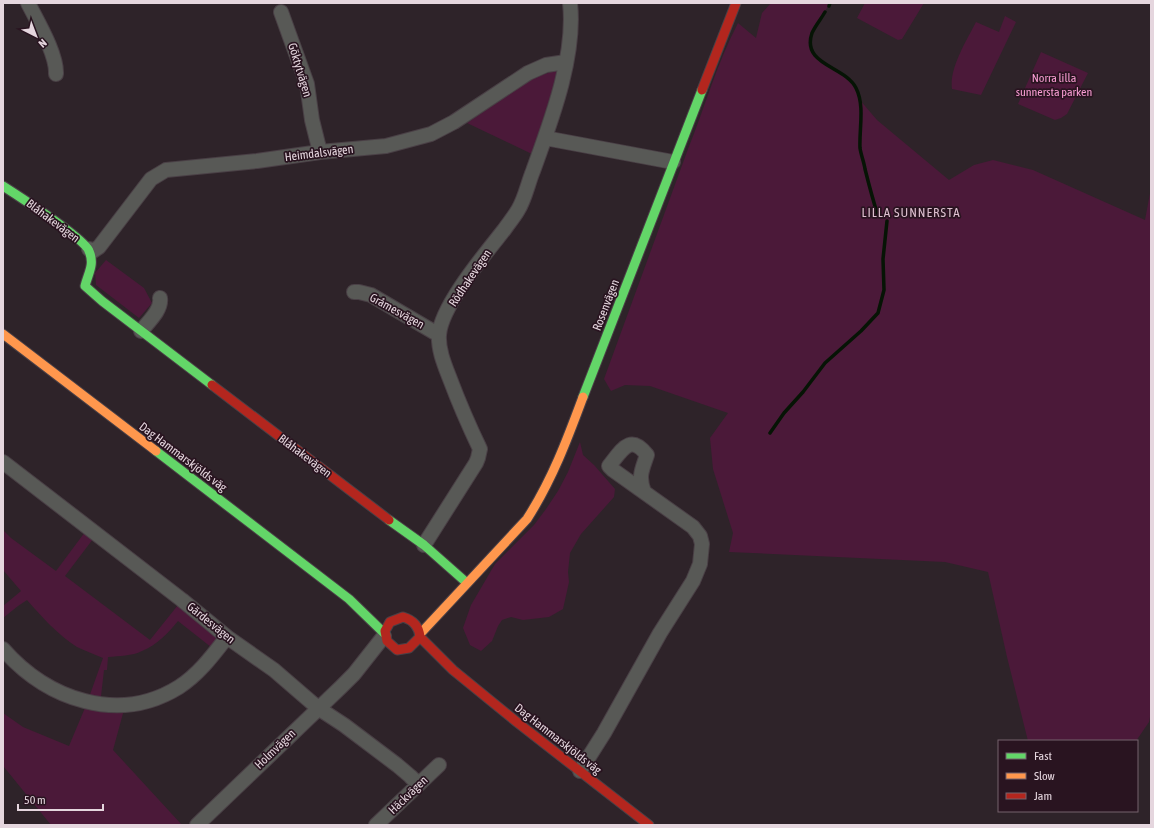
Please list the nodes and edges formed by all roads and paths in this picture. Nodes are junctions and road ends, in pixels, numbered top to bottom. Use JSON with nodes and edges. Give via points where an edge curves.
{"nodes":[{"id":1,"x":28,"y":3,"type":"edge"},
{"id":2,"x":570,"y":3,"type":"edge"},
{"id":3,"x":736,"y":3,"type":"edge"},
{"id":4,"x":281,"y":12,"type":"dead end"},
{"id":5,"x":566,"y":62,"type":"junction"},
{"id":6,"x":56,"y":74,"type":"dead end"},
{"id":7,"x":545,"y":138,"type":"junction"},
{"id":8,"x":320,"y":152,"type":"junction"},
{"id":9,"x":673,"y":162,"type":"junction"},
{"id":10,"x":3,"y":186,"type":"edge"},
{"id":11,"x":89,"y":249,"type":"junction"},
{"id":12,"x":354,"y":292,"type":"dead end"},
{"id":13,"x":160,"y":298,"type":"dead end"},
{"id":14,"x":141,"y":331,"type":"junction"},
{"id":15,"x":3,"y":334,"type":"edge"},
{"id":16,"x":439,"y":334,"type":"junction"},
{"id":17,"x":3,"y":462,"type":"edge"},
{"id":18,"x":644,"y":492,"type":"dead end"},
{"id":19,"x":424,"y":545,"type":"junction"},
{"id":20,"x":467,"y":582,"type":"junction"},
{"id":21,"x":459,"y":591,"type":"junction"},
{"id":22,"x":349,"y":599,"type":"junction"},
{"id":23,"x":371,"y":610,"type":"dead end"},
{"id":24,"x":429,"y":611,"type":"dead end"},
{"id":25,"x":384,"y":614,"type":"dead end"},
{"id":26,"x":419,"y":616,"type":"dead end"},
{"id":27,"x":398,"y":618,"type":"junction"},
{"id":28,"x":409,"y":618,"type":"junction"},
{"id":29,"x":420,"y":635,"type":"junction"},
{"id":30,"x":227,"y":637,"type":"junction"},
{"id":31,"x":387,"y":639,"type":"junction"},
{"id":32,"x":3,"y":648,"type":"edge"},
{"id":33,"x":427,"y":657,"type":"dead end"},
{"id":34,"x":453,"y":670,"type":"junction"},
{"id":35,"x":318,"y":708,"type":"junction"},
{"id":36,"x":439,"y":765,"type":"dead end"},
{"id":37,"x":580,"y":771,"type":"junction"},
{"id":38,"x":418,"y":784,"type":"junction"},
{"id":39,"x":197,"y":825,"type":"edge"},
{"id":40,"x":376,"y":825,"type":"edge"},
{"id":41,"x":649,"y":825,"type":"edge"}],
"edges":[{"from":1,"to":6,"type":"street","via":[[46,38]]},
{"from":2,"to":5,"type":"street","name":"Rödhakevägen","via":[[572,18]]},
{"from":3,"to":9,"type":"street","name":"Rosenvägen"},
{"from":4,"to":8,"type":"street","name":"Göktytvägen","via":[[307,84]]},
{"from":5,"to":7,"type":"street","name":"Rödhakevägen"},
{"from":5,"to":8,"type":"street","name":"Heimdalsvägen","via":[[546,65],[528,73],[454,122],[431,134],[386,146]]},
{"from":7,"to":9,"type":"street"},
{"from":7,"to":16,"type":"street","name":"Rödhakevägen","via":[[518,210],[451,303]]},
{"from":8,"to":11,"type":"street","name":"Heimdalsvägen","via":[[166,170],[151,179],[143,188],[99,247],[93,251]]},
{"from":9,"to":20,"type":"street","name":"Rosenvägen","via":[[577,415],[548,484],[527,519]]},
{"from":10,"to":11,"type":"street","name":"Blåhakevägen"},
{"from":11,"to":14,"type":"street","name":"Blåhakevägen","via":[[92,266],[85,286]]},
{"from":12,"to":16,"type":"street","name":"Gråmesvägen","via":[[371,295]]},
{"from":13,"to":14,"type":"street","via":[[158,308]]},
{"from":14,"to":19,"type":"street","name":"Blåhakevägen"},
{"from":15,"to":22,"type":"street","name":"Dag Hammarskjölds väg"},
{"from":16,"to":19,"type":"street","name":"Rödhakevägen","via":[[445,364],[460,406],[480,449],[476,463]]},
{"from":17,"to":30,"type":"street","name":"Gärdesvägen"},
{"from":18,"to":37,"type":"street","via":[[693,527],[702,544],[700,564],[693,581]]},
{"from":19,"to":20,"type":"street","name":"Blåhakevägen"},
{"from":20,"to":21,"type":"street","name":"Rosenvägen"},
{"from":21,"to":24,"type":"street","name":"Rosenvägen"},
{"from":21,"to":29,"type":"street","name":"Rosenvägen"},
{"from":22,"to":23,"type":"street","name":"Dag Hammarskjölds väg"},
{"from":22,"to":31,"type":"street","name":"Dag Hammarskjölds väg"},
{"from":25,"to":27,"type":"street"},
{"from":26,"to":28,"type":"street"},
{"from":27,"to":28,"type":"street"},
{"from":27,"to":31,"type":"street","via":[[389,623]]},
{"from":28,"to":29,"type":"street","name":"Dag Hammarskjölds väg","via":[[419,628]]},
{"from":29,"to":31,"type":"street","via":[[412,650],[397,650]]},
{"from":29,"to":34,"type":"street","name":"Dag Hammarskjölds väg"},
{"from":30,"to":32,"type":"street","via":[[207,663],[179,687],[145,702],[125,706],[87,703],[58,690],[20,666]]},
{"from":30,"to":35,"type":"street","name":"Gärdesvägen","via":[[274,670]]},
{"from":31,"to":35,"type":"street","name":"Holmvägen"},
{"from":33,"to":34,"type":"street","name":"Dag Hammarskjölds väg"},
{"from":34,"to":37,"type":"street","name":"Dag Hammarskjölds väg"},
{"from":35,"to":38,"type":"street","name":"Gärdesvägen","via":[[344,724]]},
{"from":35,"to":39,"type":"street","name":"Holmvägen"},
{"from":36,"to":38,"type":"street","name":"Häckvägen"},
{"from":37,"to":41,"type":"street","name":"Dag Hammarskjölds väg"},
{"from":38,"to":40,"type":"street","name":"Häckvägen"}]}
